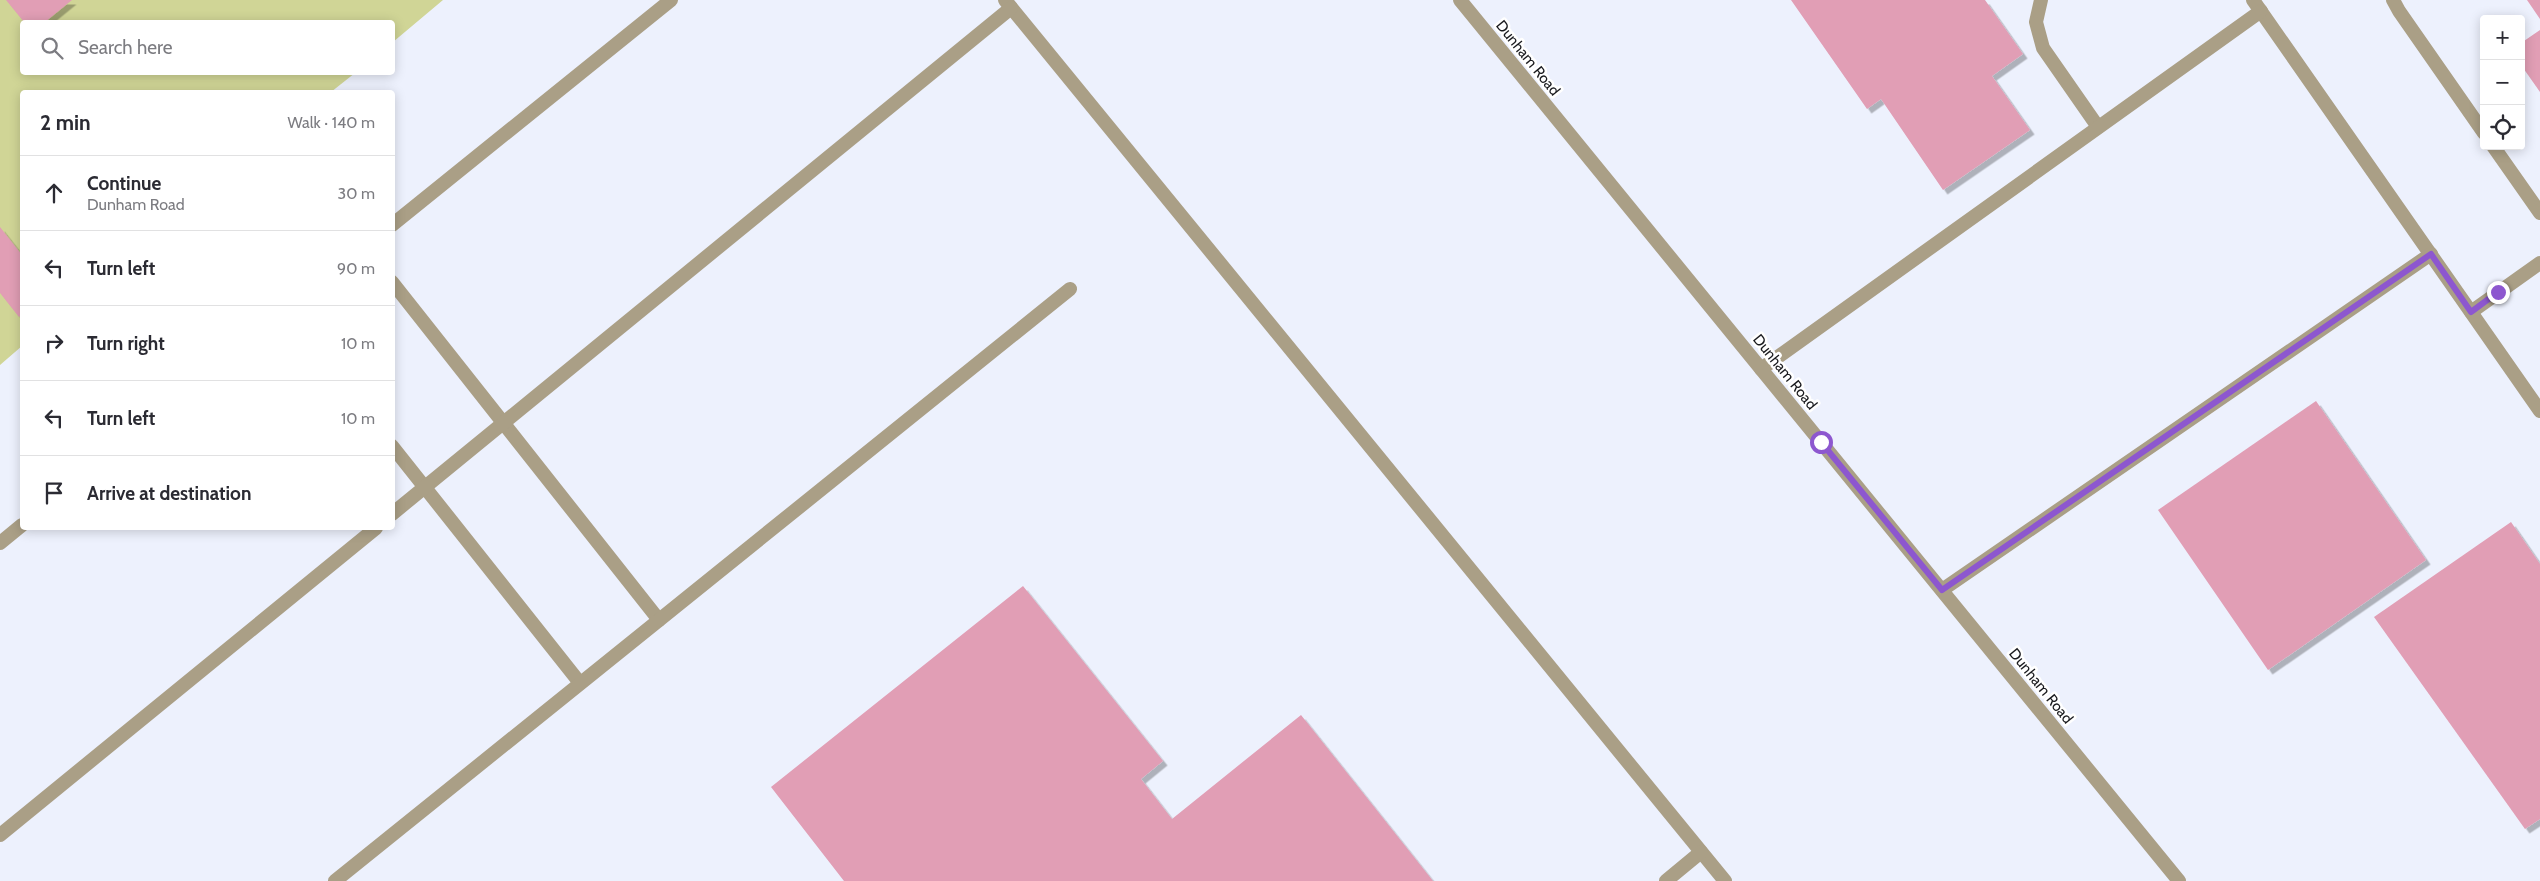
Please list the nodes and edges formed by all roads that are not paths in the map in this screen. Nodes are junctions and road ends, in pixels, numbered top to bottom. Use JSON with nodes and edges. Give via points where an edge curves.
{"nodes":[{"id":1,"x":670,"y":0,"type":"edge"},
{"id":2,"x":1460,"y":0,"type":"edge"},
{"id":3,"x":2041,"y":0,"type":"edge"},
{"id":4,"x":2393,"y":0,"type":"edge"},
{"id":5,"x":1008,"y":4,"type":"edge"},
{"id":6,"x":2257,"y":6,"type":"edge"},
{"id":7,"x":2098,"y":127,"type":"junction"},
{"id":8,"x":2480,"y":127,"type":"edge"},
{"id":9,"x":2496,"y":150,"type":"edge"},
{"id":10,"x":2540,"y":213,"type":"edge"},
{"id":11,"x":395,"y":223,"type":"edge"},
{"id":12,"x":2431,"y":254,"type":"junction"},
{"id":13,"x":2540,"y":263,"type":"edge"},
{"id":14,"x":395,"y":286,"type":"edge"},
{"id":15,"x":1070,"y":289,"type":"dead end"},
{"id":16,"x":2471,"y":312,"type":"junction"},
{"id":17,"x":1761,"y":369,"type":"junction"},
{"id":18,"x":2540,"y":411,"type":"edge"},
{"id":19,"x":504,"y":422,"type":"junction"},
{"id":20,"x":395,"y":450,"type":"edge"},
{"id":21,"x":425,"y":487,"type":"junction"},
{"id":22,"x":395,"y":512,"type":"edge"},
{"id":23,"x":20,"y":527,"type":"edge"},
{"id":24,"x":374,"y":530,"type":"edge"},
{"id":25,"x":0,"y":543,"type":"edge"},
{"id":26,"x":1942,"y":590,"type":"junction"},
{"id":27,"x":659,"y":620,"type":"junction"},
{"id":28,"x":580,"y":683,"type":"junction"},
{"id":29,"x":0,"y":835,"type":"edge"},
{"id":30,"x":1701,"y":852,"type":"junction"},
{"id":31,"x":335,"y":881,"type":"edge"},
{"id":32,"x":1666,"y":881,"type":"edge"},
{"id":33,"x":1724,"y":881,"type":"edge"},
{"id":34,"x":2179,"y":881,"type":"edge"}],
"edges":[{"from":1,"to":11,"type":"street"},
{"from":2,"to":17,"type":"street","name":"Dunham Road"},
{"from":3,"to":7,"type":"street","via":[[2036,22],[2043,48]]},
{"from":4,"to":8,"type":"street"},
{"from":5,"to":19,"type":"street"},
{"from":5,"to":30,"type":"street"},
{"from":6,"to":7,"type":"street"},
{"from":6,"to":12,"type":"street"},
{"from":7,"to":17,"type":"street"},
{"from":9,"to":10,"type":"street"},
{"from":12,"to":16,"type":"street"},
{"from":12,"to":26,"type":"street"},
{"from":13,"to":16,"type":"street"},
{"from":14,"to":19,"type":"street"},
{"from":15,"to":27,"type":"street"},
{"from":16,"to":18,"type":"street"},
{"from":17,"to":26,"type":"street","name":"Dunham Road"},
{"from":19,"to":21,"type":"street"},
{"from":19,"to":27,"type":"street"},
{"from":20,"to":21,"type":"street"},
{"from":21,"to":22,"type":"street"},
{"from":21,"to":28,"type":"street"},
{"from":23,"to":25,"type":"street"},
{"from":24,"to":29,"type":"street"},
{"from":26,"to":34,"type":"street","name":"Dunham Road"},
{"from":27,"to":28,"type":"street"},
{"from":28,"to":31,"type":"street"},
{"from":30,"to":32,"type":"street"},
{"from":30,"to":33,"type":"street"}]}
